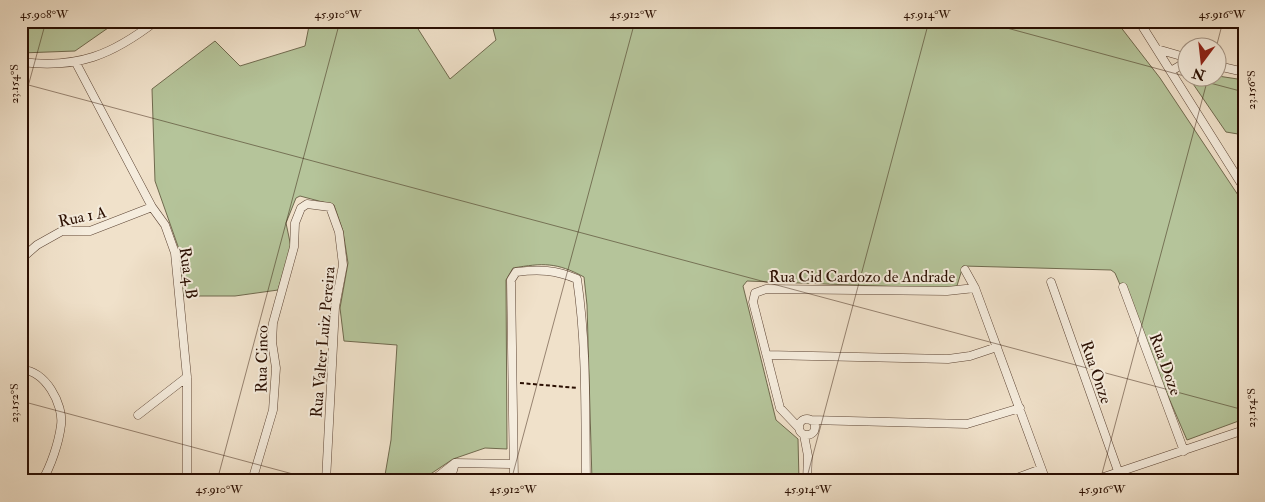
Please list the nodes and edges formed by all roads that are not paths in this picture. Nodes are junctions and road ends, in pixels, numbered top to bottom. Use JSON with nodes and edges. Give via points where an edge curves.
{"nodes":[{"id":1,"x":156,"y":21,"type":"edge"},
{"id":2,"x":1139,"y":21,"type":"edge"},
{"id":3,"x":1157,"y":49,"type":"junction"},
{"id":4,"x":1178,"y":56,"type":"edge"},
{"id":5,"x":21,"y":62,"type":"edge"},
{"id":6,"x":76,"y":63,"type":"junction"},
{"id":7,"x":1178,"y":66,"type":"edge"},
{"id":8,"x":1228,"y":68,"type":"edge"},
{"id":9,"x":1171,"y":71,"type":"junction"},
{"id":10,"x":1244,"y":72,"type":"edge"},
{"id":11,"x":1244,"y":188,"type":"edge"},
{"id":12,"x":330,"y":207,"type":"joint"},
{"id":13,"x":152,"y":208,"type":"junction"},
{"id":14,"x":21,"y":259,"type":"edge"},
{"id":15,"x":965,"y":270,"type":"dead end"},
{"id":16,"x":1051,"y":282,"type":"dead end"},
{"id":17,"x":1123,"y":287,"type":"dead end"},
{"id":18,"x":975,"y":288,"type":"junction"},
{"id":19,"x":997,"y":347,"type":"junction"},
{"id":20,"x":767,"y":355,"type":"junction"},
{"id":21,"x":21,"y":370,"type":"edge"},
{"id":22,"x":187,"y":377,"type":"junction"},
{"id":23,"x":1020,"y":408,"type":"junction"},
{"id":24,"x":138,"y":415,"type":"dead end"},
{"id":25,"x":810,"y":420,"type":"junction"},
{"id":26,"x":839,"y":422,"type":"junction"},
{"id":27,"x":800,"y":425,"type":"junction"},
{"id":28,"x":814,"y":430,"type":"junction"},
{"id":29,"x":1244,"y":430,"type":"edge"},
{"id":30,"x":804,"y":435,"type":"junction"},
{"id":31,"x":1184,"y":451,"type":"junction"},
{"id":32,"x":808,"y":456,"type":"junction"},
{"id":33,"x":455,"y":464,"type":"junction"},
{"id":34,"x":513,"y":464,"type":"junction"},
{"id":35,"x":1042,"y":469,"type":"junction"},
{"id":36,"x":1118,"y":471,"type":"junction"},
{"id":37,"x":42,"y":481,"type":"edge"},
{"id":38,"x":187,"y":481,"type":"edge"},
{"id":39,"x":252,"y":481,"type":"edge"},
{"id":40,"x":326,"y":481,"type":"edge"},
{"id":41,"x":432,"y":481,"type":"edge"},
{"id":42,"x":450,"y":481,"type":"edge"},
{"id":43,"x":514,"y":481,"type":"edge"},
{"id":44,"x":586,"y":481,"type":"edge"},
{"id":45,"x":807,"y":481,"type":"edge"},
{"id":46,"x":1009,"y":481,"type":"edge"},
{"id":47,"x":1046,"y":481,"type":"edge"},
{"id":48,"x":1092,"y":481,"type":"edge"}],
"edges":[{"from":1,"to":6,"type":"street","via":[[106,53]]},
{"from":2,"to":3,"type":"street"},
{"from":3,"to":4,"type":"street"},
{"from":3,"to":9,"type":"street"},
{"from":5,"to":6,"type":"street"},
{"from":6,"to":13,"type":"street","name":"Rua 4 B"},
{"from":7,"to":9,"type":"street"},
{"from":8,"to":10,"type":"street"},
{"from":9,"to":11,"type":"street"},
{"from":12,"to":39,"type":"street","name":"Rua Cinco","via":[[307,204],[301,208],[295,223],[294,247],[274,322],[272,342],[276,368],[273,410]]},
{"from":12,"to":40,"type":"street","name":"Rua Valter Luiz Pereira","via":[[339,232],[343,265],[335,308]]},
{"from":13,"to":14,"type":"street","name":"Rua 1 A","via":[[90,231],[62,231],[37,245]]},
{"from":13,"to":22,"type":"street","name":"Rua 4 B","via":[[165,225],[175,253]]},
{"from":15,"to":18,"type":"street"},
{"from":16,"to":36,"type":"street","name":"Rua Onze"},
{"from":17,"to":31,"type":"street","name":"Rua Doze"},
{"from":18,"to":19,"type":"street"},
{"from":18,"to":20,"type":"street","name":"Rua Cid Cardozo de Andrade","via":[[947,291],[758,291],[754,297]]},
{"from":19,"to":20,"type":"street","via":[[948,359]]},
{"from":19,"to":23,"type":"street"},
{"from":20,"to":27,"type":"street","via":[[780,408]]},
{"from":21,"to":37,"type":"street","via":[[38,375],[53,390],[62,424]]},
{"from":22,"to":24,"type":"street"},
{"from":22,"to":38,"type":"street","name":"Rua 4 B"},
{"from":23,"to":26,"type":"street","via":[[967,424]]},
{"from":23,"to":35,"type":"street"},
{"from":25,"to":26,"type":"street"},
{"from":25,"to":27,"type":"street"},
{"from":25,"to":28,"type":"street"},
{"from":26,"to":28,"type":"street"},
{"from":27,"to":30,"type":"street"},
{"from":28,"to":30,"type":"street"},
{"from":28,"to":32,"type":"street"},
{"from":29,"to":31,"type":"street"},
{"from":30,"to":32,"type":"street"},
{"from":31,"to":36,"type":"street"},
{"from":32,"to":45,"type":"street"},
{"from":33,"to":34,"type":"street"},
{"from":33,"to":41,"type":"street"},
{"from":33,"to":42,"type":"street"},
{"from":34,"to":43,"type":"street"},
{"from":34,"to":44,"type":"street","via":[[511,280],[516,272],[538,269],[559,272],[577,280],[581,303]]},
{"from":35,"to":46,"type":"street"},
{"from":35,"to":47,"type":"street"},
{"from":36,"to":48,"type":"street"}]}
